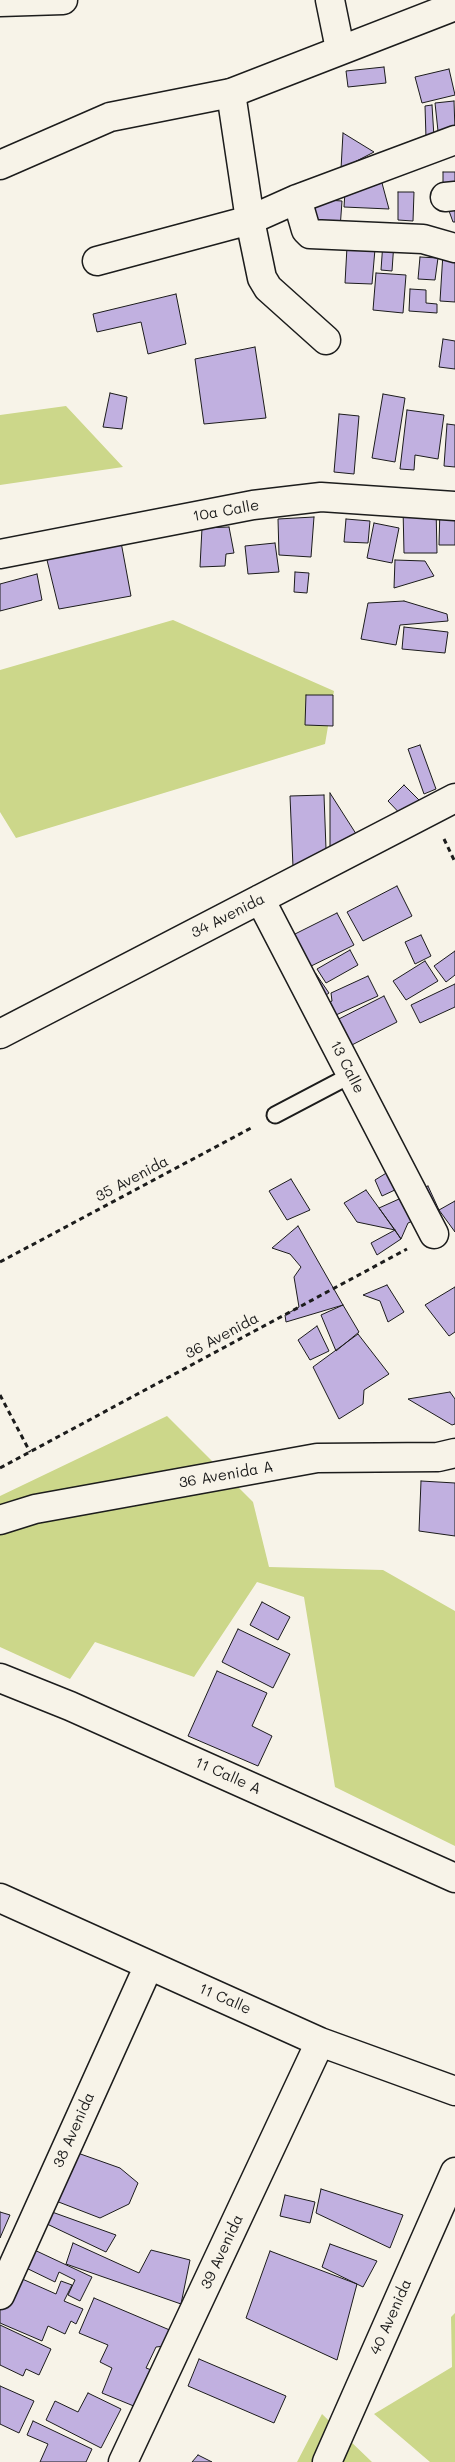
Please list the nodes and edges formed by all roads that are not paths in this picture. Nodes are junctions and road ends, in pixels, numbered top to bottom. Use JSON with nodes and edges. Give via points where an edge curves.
{"nodes":[{"id":1,"x":63,"y":0,"type":"edge"},
{"id":2,"x":330,"y":0,"type":"edge"},
{"id":3,"x":0,"y":2,"type":"edge"},
{"id":4,"x":455,"y":6,"type":"edge"},
{"id":5,"x":340,"y":49,"type":"junction"},
{"id":6,"x":232,"y":93,"type":"junction"},
{"id":7,"x":455,"y":140,"type":"edge"},
{"id":8,"x":0,"y":165,"type":"edge"},
{"id":9,"x":297,"y":199,"type":"junction"},
{"id":10,"x":250,"y":220,"type":"junction"},
{"id":11,"x":455,"y":248,"type":"edge"},
{"id":12,"x":97,"y":261,"type":"dead end"},
{"id":13,"x":326,"y":340,"type":"dead end"},
{"id":14,"x":455,"y":506,"type":"edge"},
{"id":15,"x":0,"y":554,"type":"edge"},
{"id":16,"x":455,"y":798,"type":"edge"},
{"id":17,"x":260,"y":900,"type":"junction"},
{"id":18,"x":0,"y":1034,"type":"edge"},
{"id":19,"x":351,"y":1075,"type":"junction"},
{"id":20,"x":275,"y":1115,"type":"road end"},
{"id":21,"x":434,"y":1234,"type":"road end"},
{"id":22,"x":455,"y":1453,"type":"edge"},
{"id":23,"x":0,"y":1520,"type":"edge"},
{"id":24,"x":0,"y":1678,"type":"edge"},
{"id":25,"x":455,"y":1878,"type":"edge"},
{"id":26,"x":0,"y":1898,"type":"edge"},
{"id":27,"x":149,"y":1965,"type":"junction"},
{"id":28,"x":320,"y":2042,"type":"junction"},
{"id":29,"x":455,"y":2091,"type":"edge"},
{"id":30,"x":455,"y":2172,"type":"edge"},
{"id":31,"x":0,"y":2295,"type":"edge"},
{"id":32,"x":124,"y":2462,"type":"edge"},
{"id":33,"x":327,"y":2462,"type":"edge"}],
"edges":[{"from":1,"to":3,"type":"street"},
{"from":2,"to":5,"type":"street"},
{"from":4,"to":5,"type":"street"},
{"from":5,"to":6,"type":"street"},
{"from":6,"to":8,"type":"street","via":[[110,117]]},
{"from":6,"to":10,"type":"street"},
{"from":7,"to":9,"type":"street"},
{"from":9,"to":10,"type":"street"},
{"from":9,"to":11,"type":"street","via":[[310,234],[423,239]]},
{"from":10,"to":12,"type":"street"},
{"from":10,"to":13,"type":"street","via":[[262,278],[268,288]]},
{"from":14,"to":15,"type":"street","name":"10a Calle","via":[[321,497],[253,505]]},
{"from":16,"to":17,"type":"street","name":"34 Avenida"},
{"from":17,"to":18,"type":"street","name":"34 Avenida"},
{"from":17,"to":19,"type":"street","name":"13 Calle"},
{"from":19,"to":20,"type":"lane"},
{"from":19,"to":21,"type":"street","name":"13 Calle"},
{"from":22,"to":23,"type":"street","name":"36 Avenida A","via":[[438,1457],[317,1458],[35,1509]]},
{"from":24,"to":25,"type":"street","name":"11 Calle A","via":[[70,1706]]},
{"from":26,"to":27,"type":"street","name":"11 Calle"},
{"from":27,"to":28,"type":"street","name":"11 Calle"},
{"from":27,"to":31,"type":"street","name":"38 Avenida"},
{"from":28,"to":29,"type":"street","name":"11 Calle"},
{"from":28,"to":32,"type":"street","name":"39 Avenida"},
{"from":30,"to":33,"type":"street","name":"40 Avenida"}]}
